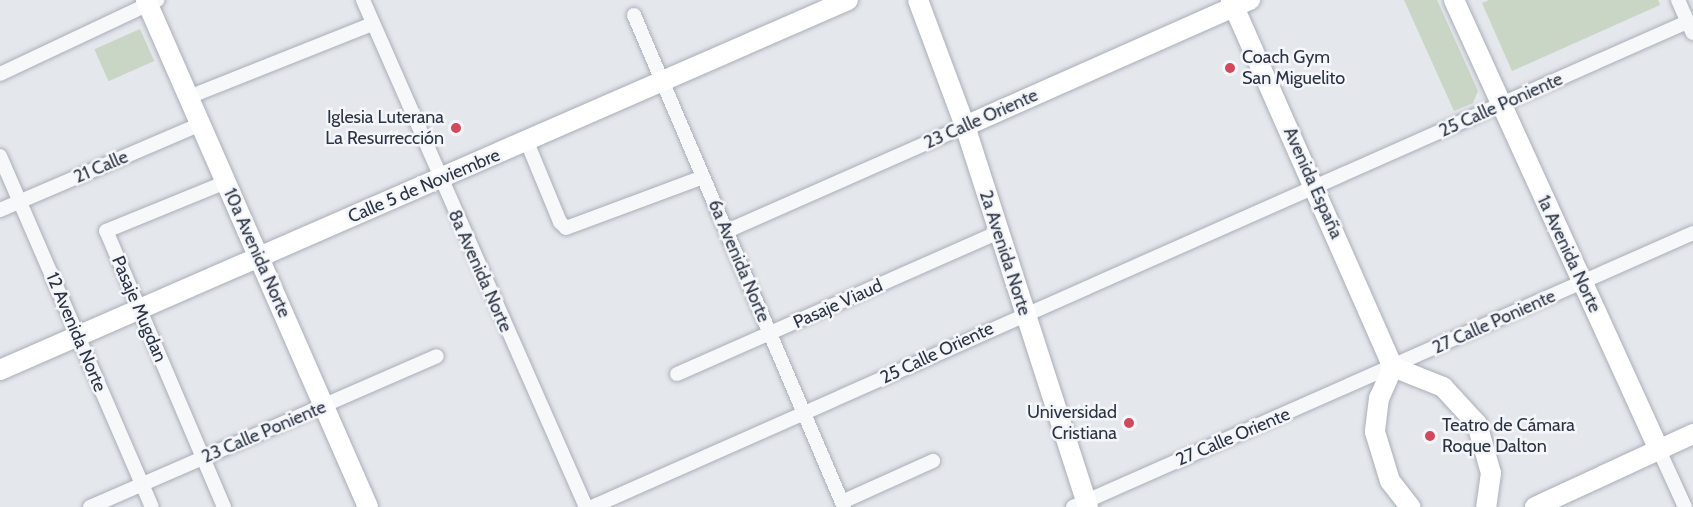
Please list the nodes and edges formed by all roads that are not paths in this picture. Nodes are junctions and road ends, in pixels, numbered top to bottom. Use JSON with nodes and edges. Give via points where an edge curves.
{"nodes":[{"id":1,"x":363,"y":0,"type":"edge"},
{"id":2,"x":848,"y":0,"type":"edge"},
{"id":3,"x":918,"y":0,"type":"edge"},
{"id":4,"x":1454,"y":0,"type":"edge"},
{"id":5,"x":1678,"y":0,"type":"edge"},
{"id":6,"x":150,"y":2,"type":"edge"},
{"id":7,"x":1239,"y":2,"type":"edge"},
{"id":8,"x":634,"y":15,"type":"dead end"},
{"id":9,"x":372,"y":24,"type":"junction"},
{"id":10,"x":1690,"y":28,"type":"edge"},
{"id":11,"x":0,"y":74,"type":"edge"},
{"id":12,"x":661,"y":83,"type":"junction"},
{"id":13,"x":189,"y":97,"type":"junction"},
{"id":14,"x":1500,"y":105,"type":"junction"},
{"id":15,"x":201,"y":124,"type":"junction"},
{"id":16,"x":965,"y":126,"type":"junction"},
{"id":17,"x":527,"y":142,"type":"junction"},
{"id":18,"x":0,"y":156,"type":"edge"},
{"id":19,"x":703,"y":177,"type":"junction"},
{"id":20,"x":439,"y":179,"type":"junction"},
{"id":21,"x":226,"y":182,"type":"junction"},
{"id":22,"x":1316,"y":189,"type":"junction"},
{"id":23,"x":20,"y":201,"type":"junction"},
{"id":24,"x":0,"y":210,"type":"edge"},
{"id":25,"x":727,"y":231,"type":"junction"},
{"id":26,"x":999,"y":232,"type":"junction"},
{"id":27,"x":1693,"y":233,"type":"edge"},
{"id":28,"x":259,"y":257,"type":"junction"},
{"id":29,"x":1582,"y":283,"type":"junction"},
{"id":30,"x":139,"y":310,"type":"junction"},
{"id":31,"x":1024,"y":312,"type":"junction"},
{"id":32,"x":771,"y":334,"type":"junction"},
{"id":33,"x":78,"y":337,"type":"junction"},
{"id":34,"x":437,"y":356,"type":"dead end"},
{"id":35,"x":1393,"y":367,"type":"junction"},
{"id":36,"x":0,"y":370,"type":"edge"},
{"id":37,"x":677,"y":374,"type":"dead end"},
{"id":38,"x":324,"y":406,"type":"junction"},
{"id":39,"x":804,"y":415,"type":"junction"},
{"id":40,"x":1693,"y":434,"type":"edge"},
{"id":41,"x":1659,"y":450,"type":"junction"},
{"id":42,"x":204,"y":458,"type":"junction"},
{"id":43,"x":933,"y":461,"type":"dead end"},
{"id":44,"x":142,"y":484,"type":"junction"},
{"id":45,"x":843,"y":505,"type":"edge"},
{"id":46,"x":1082,"y":505,"type":"edge"},
{"id":47,"x":90,"y":507,"type":"edge"},
{"id":48,"x":152,"y":507,"type":"edge"},
{"id":49,"x":224,"y":507,"type":"edge"},
{"id":50,"x":368,"y":507,"type":"edge"},
{"id":51,"x":586,"y":507,"type":"edge"},
{"id":52,"x":592,"y":507,"type":"edge"},
{"id":53,"x":1410,"y":507,"type":"edge"},
{"id":54,"x":1486,"y":507,"type":"edge"},
{"id":55,"x":1535,"y":507,"type":"edge"},
{"id":56,"x":1684,"y":507,"type":"edge"}],
"edges":[{"from":1,"to":9,"type":"street","name":"8a Avenida Norte"},
{"from":2,"to":12,"type":"main road","name":"Calle 5 de Noviembre"},
{"from":3,"to":16,"type":"main road","name":"2a Avenida Norte"},
{"from":4,"to":14,"type":"main road","name":"1a Avenida Norte"},
{"from":5,"to":10,"type":"street"},
{"from":6,"to":11,"type":"street"},
{"from":6,"to":13,"type":"main road","name":"10a Avenida Norte"},
{"from":7,"to":16,"type":"main road","name":"23 Calle Oriente"},
{"from":7,"to":22,"type":"main road","name":"Avenida España"},
{"from":8,"to":12,"type":"street","name":"6a Avenida Norte"},
{"from":9,"to":13,"type":"street"},
{"from":9,"to":20,"type":"street","name":"8a Avenida Norte"},
{"from":10,"to":14,"type":"street","name":"25 Calle Poniente"},
{"from":12,"to":17,"type":"main road","name":"Calle 5 de Noviembre"},
{"from":12,"to":19,"type":"street","name":"6a Avenida Norte"},
{"from":13,"to":15,"type":"main road","name":"10a Avenida Norte"},
{"from":14,"to":22,"type":"street","name":"25 Calle Poniente"},
{"from":14,"to":29,"type":"main road","name":"1a Avenida Norte"},
{"from":15,"to":21,"type":"main road","name":"10a Avenida Norte"},
{"from":15,"to":23,"type":"street","name":"21 Calle"},
{"from":16,"to":25,"type":"street","name":"23 Calle Oriente"},
{"from":16,"to":26,"type":"main road","name":"2a Avenida Norte"},
{"from":17,"to":19,"type":"street","via":[[560,222],[567,228]]},
{"from":17,"to":20,"type":"main road","name":"Calle 5 de Noviembre"},
{"from":18,"to":23,"type":"street","name":"12 Avenida Norte"},
{"from":19,"to":25,"type":"street","name":"6a Avenida Norte"},
{"from":20,"to":28,"type":"main road","name":"Calle 5 de Noviembre"},
{"from":20,"to":51,"type":"street","name":"8a Avenida Norte"},
{"from":21,"to":28,"type":"main road","name":"10a Avenida Norte"},
{"from":21,"to":30,"type":"street","name":"Pasaje Mugdan","via":[[106,231]]},
{"from":22,"to":31,"type":"street","name":"25 Calle Oriente"},
{"from":22,"to":35,"type":"main road","name":"Avenida España"},
{"from":23,"to":24,"type":"street","name":"21 Calle"},
{"from":23,"to":33,"type":"street","name":"12 Avenida Norte"},
{"from":25,"to":32,"type":"street","name":"6a Avenida Norte"},
{"from":26,"to":31,"type":"main road","name":"2a Avenida Norte"},
{"from":26,"to":32,"type":"street","name":"Pasaje Viaud"},
{"from":27,"to":29,"type":"street","name":"27 Calle Poniente"},
{"from":28,"to":30,"type":"main road","name":"Calle 5 de Noviembre"},
{"from":28,"to":38,"type":"main road","name":"10a Avenida Norte"},
{"from":29,"to":35,"type":"street","name":"27 Calle Poniente"},
{"from":29,"to":41,"type":"main road","name":"1a Avenida Norte"},
{"from":30,"to":33,"type":"main road","name":"Calle 5 de Noviembre"},
{"from":30,"to":42,"type":"street","name":"Pasaje Mugdan"},
{"from":31,"to":39,"type":"street","name":"25 Calle Oriente"},
{"from":31,"to":46,"type":"main road","name":"2a Avenida Norte"},
{"from":32,"to":37,"type":"street","name":"Pasaje Viaud"},
{"from":32,"to":39,"type":"street","name":"6a Avenida Norte"},
{"from":33,"to":36,"type":"main road","name":"Calle 5 de Noviembre"},
{"from":33,"to":44,"type":"street","name":"12 Avenida Norte"},
{"from":34,"to":38,"type":"street","name":"23 Calle Poniente"},
{"from":35,"to":46,"type":"street","name":"27 Calle Oriente"},
{"from":35,"to":53,"type":"main road","via":[[1379,398],[1375,432],[1390,482]]},
{"from":35,"to":54,"type":"main road","via":[[1436,382],[1467,410],[1488,456]]},
{"from":38,"to":42,"type":"street","name":"23 Calle Poniente"},
{"from":38,"to":50,"type":"main road","name":"10a Avenida Norte"},
{"from":39,"to":45,"type":"street","name":"6a Avenida Norte"},
{"from":39,"to":52,"type":"street","name":"25 Calle Oriente"},
{"from":40,"to":41,"type":"main road"},
{"from":41,"to":55,"type":"main road"},
{"from":41,"to":56,"type":"street","name":"1a Avenida Norte"},
{"from":42,"to":44,"type":"street","name":"23 Calle Poniente"},
{"from":42,"to":49,"type":"street","name":"Pasaje Mugdan"},
{"from":43,"to":45,"type":"street"},
{"from":44,"to":47,"type":"street","name":"23 Calle Poniente"},
{"from":44,"to":48,"type":"street","name":"12 Avenida Norte"}]}
